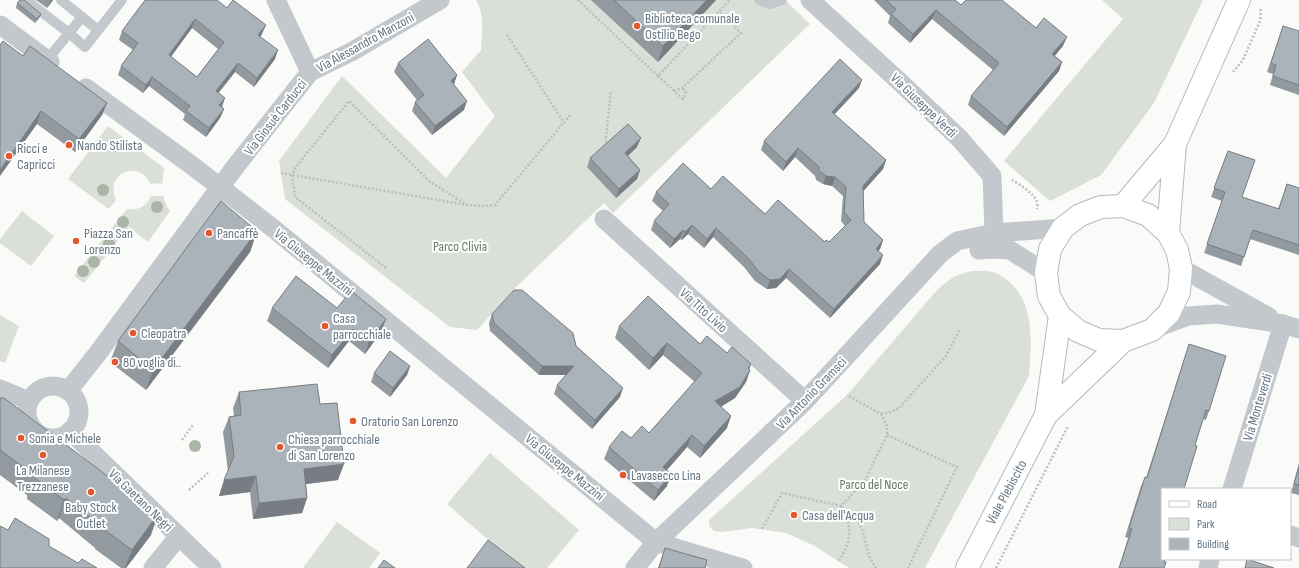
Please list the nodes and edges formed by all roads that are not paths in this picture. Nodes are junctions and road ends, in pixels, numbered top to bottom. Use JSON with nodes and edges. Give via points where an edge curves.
{"nodes":[{"id":1,"x":26,"y":0,"type":"edge"},
{"id":2,"x":60,"y":0,"type":"edge"},
{"id":3,"x":122,"y":0,"type":"edge"},
{"id":4,"x":276,"y":0,"type":"edge"},
{"id":5,"x":440,"y":0,"type":"edge"},
{"id":6,"x":759,"y":0,"type":"edge"},
{"id":7,"x":782,"y":0,"type":"edge"},
{"id":8,"x":810,"y":0,"type":"edge"},
{"id":9,"x":1239,"y":0,"type":"edge"},
{"id":10,"x":82,"y":17,"type":"junction"},
{"id":11,"x":0,"y":25,"type":"edge"},
{"id":12,"x":98,"y":30,"type":"junction"},
{"id":13,"x":69,"y":33,"type":"junction"},
{"id":14,"x":48,"y":60,"type":"junction"},
{"id":15,"x":310,"y":72,"type":"junction"},
{"id":16,"x":1175,"y":144,"type":"junction"},
{"id":17,"x":221,"y":188,"type":"junction"},
{"id":18,"x":1123,"y":206,"type":"junction"},
{"id":19,"x":604,"y":219,"type":"dead end"},
{"id":20,"x":1063,"y":228,"type":"junction"},
{"id":21,"x":1168,"y":233,"type":"junction"},
{"id":22,"x":993,"y":241,"type":"junction"},
{"id":23,"x":1181,"y":268,"type":"junction"},
{"id":24,"x":1046,"y":272,"type":"junction"},
{"id":25,"x":1060,"y":316,"type":"junction"},
{"id":26,"x":1291,"y":327,"type":"edge"},
{"id":27,"x":1152,"y":330,"type":"junction"},
{"id":28,"x":1123,"y":341,"type":"junction"},
{"id":29,"x":0,"y":389,"type":"edge"},
{"id":30,"x":68,"y":391,"type":"junction"},
{"id":31,"x":29,"y":401,"type":"junction"},
{"id":32,"x":805,"y":401,"type":"junction"},
{"id":33,"x":1046,"y":415,"type":"junction"},
{"id":34,"x":70,"y":431,"type":"junction"},
{"id":35,"x":1232,"y":488,"type":"edge"},
{"id":36,"x":179,"y":536,"type":"junction"},
{"id":37,"x":656,"y":542,"type":"junction"},
{"id":38,"x":152,"y":568,"type":"edge"},
{"id":39,"x":212,"y":568,"type":"edge"},
{"id":40,"x":635,"y":568,"type":"edge"},
{"id":41,"x":743,"y":568,"type":"edge"},
{"id":42,"x":967,"y":568,"type":"edge"}],
"edges":[{"from":1,"to":13,"type":"lane"},
{"from":2,"to":10,"type":"lane"},
{"from":3,"to":12,"type":"lane"},
{"from":4,"to":15,"type":"street","name":"Via Giosuè Carducci"},
{"from":5,"to":15,"type":"street","name":"Via Alessandro Manzoni","via":[[351,52]]},
{"from":6,"to":7,"type":"lane","via":[[770,4]]},
{"from":8,"to":22,"type":"street","name":"Via Giuseppe Verdi","via":[[960,139],[992,176]]},
{"from":9,"to":16,"type":"main road"},
{"from":10,"to":12,"type":"lane"},
{"from":10,"to":13,"type":"lane"},
{"from":11,"to":14,"type":"street","name":"Via Giuseppe Mazzini"},
{"from":12,"to":13,"type":"lane","via":[[85,47]]},
{"from":13,"to":14,"type":"lane"},
{"from":14,"to":17,"type":"street","name":"Via Giuseppe Mazzini"},
{"from":15,"to":17,"type":"street","name":"Via Giosuè Carducci"},
{"from":16,"to":18,"type":"main road"},
{"from":16,"to":21,"type":"main road"},
{"from":17,"to":30,"type":"street"},
{"from":17,"to":37,"type":"street","name":"Via Giuseppe Mazzini"},
{"from":18,"to":20,"type":"main road","via":[[1101,207],[1080,215]]},
{"from":18,"to":21,"type":"main road","via":[[1148,215]]},
{"from":19,"to":32,"type":"street","name":"Via Tito Livio"},
{"from":20,"to":22,"type":"street"},
{"from":20,"to":24,"type":"main road","via":[[1050,249]]},
{"from":21,"to":23,"type":"main road","via":[[1177,250]]},
{"from":22,"to":24,"type":"street"},
{"from":22,"to":32,"type":"street","name":"Via Antonio Gramsci","via":[[957,241],[940,254]]},
{"from":23,"to":26,"type":"street"},
{"from":23,"to":27,"type":"main road","via":[[1179,292],[1169,313]]},
{"from":24,"to":25,"type":"main road","via":[[1049,296]]},
{"from":25,"to":28,"type":"main road","via":[[1078,331],[1099,340]]},
{"from":25,"to":33,"type":"main road"},
{"from":26,"to":27,"type":"street","via":[[1217,314],[1188,316]]},
{"from":26,"to":35,"type":"street","name":"Via Monteverdi"},
{"from":27,"to":28,"type":"main road"},
{"from":28,"to":33,"type":"main road"},
{"from":29,"to":31,"type":"street"},
{"from":30,"to":31,"type":"street","via":[[62,387],[46,386],[33,394]]},
{"from":30,"to":34,"type":"street","via":[[74,396],[79,411],[75,425]]},
{"from":31,"to":34,"type":"street","via":[[28,418],[38,433],[54,438]]},
{"from":32,"to":37,"type":"street","name":"Via Antonio Gramsci"},
{"from":33,"to":42,"type":"main road","name":"Viale Plebiscito"},
{"from":34,"to":36,"type":"street","name":"Via Gaetano Negri"},
{"from":36,"to":38,"type":"street"},
{"from":36,"to":39,"type":"street","name":"Via Gaetano Negri"},
{"from":37,"to":40,"type":"street","name":"Via Antonio Gramsci"},
{"from":37,"to":41,"type":"street"}]}
